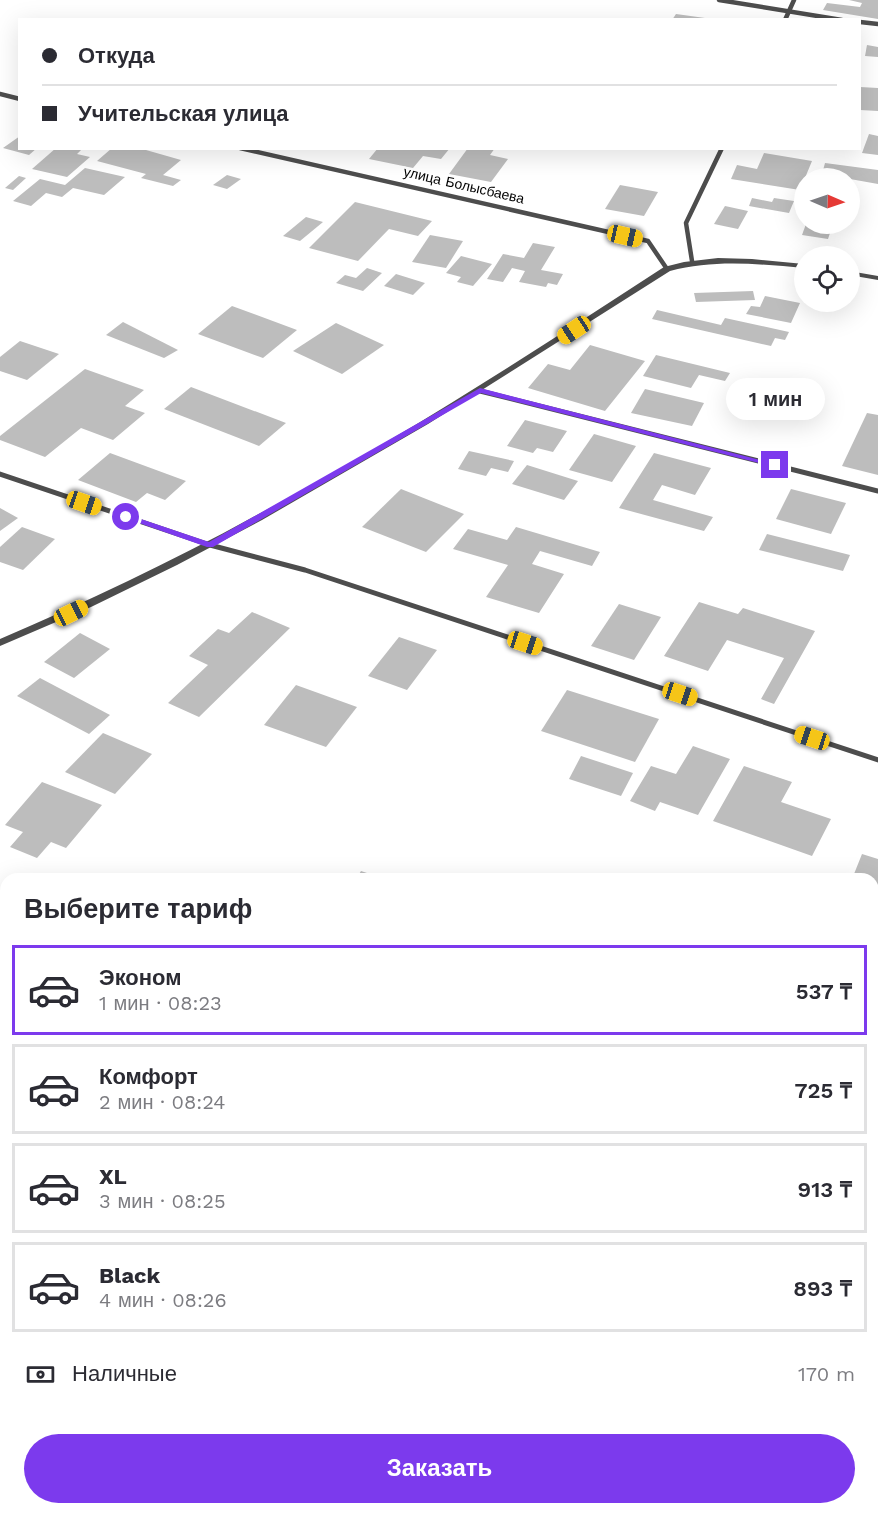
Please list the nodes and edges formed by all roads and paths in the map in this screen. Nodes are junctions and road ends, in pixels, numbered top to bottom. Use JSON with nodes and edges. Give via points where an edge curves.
{"nodes":[{"id":1,"x":720,"y":0,"type":"edge"},
{"id":2,"x":794,"y":0,"type":"edge"},
{"id":3,"x":788,"y":13,"type":"junction"},
{"id":4,"x":786,"y":18,"type":"edge"},
{"id":5,"x":827,"y":18,"type":"edge"},
{"id":6,"x":861,"y":22,"type":"edge"},
{"id":7,"x":878,"y":24,"type":"edge"},
{"id":8,"x":0,"y":94,"type":"edge"},
{"id":9,"x":18,"y":98,"type":"edge"},
{"id":10,"x":249,"y":150,"type":"edge"},
{"id":11,"x":721,"y":150,"type":"edge"},
{"id":12,"x":692,"y":261,"type":"junction"},
{"id":13,"x":794,"y":266,"type":"edge"},
{"id":14,"x":668,"y":269,"type":"junction"},
{"id":15,"x":860,"y":275,"type":"edge"},
{"id":16,"x":878,"y":278,"type":"edge"},
{"id":17,"x":480,"y":391,"type":"junction"},
{"id":18,"x":0,"y":474,"type":"edge"},
{"id":19,"x":878,"y":491,"type":"edge"},
{"id":20,"x":210,"y":545,"type":"junction"},
{"id":21,"x":0,"y":644,"type":"edge"},
{"id":22,"x":878,"y":760,"type":"edge"}],
"edges":[{"from":1,"to":3,"type":"street"},
{"from":2,"to":3,"type":"street"},
{"from":3,"to":4,"type":"street"},
{"from":3,"to":5,"type":"street"},
{"from":6,"to":7,"type":"street"},
{"from":8,"to":9,"type":"street"},
{"from":10,"to":14,"type":"street","name":"улица Болысбаева","via":[[648,241]]},
{"from":11,"to":12,"type":"street","via":[[686,223]]},
{"from":12,"to":13,"type":"street"},
{"from":12,"to":14,"type":"street"},
{"from":14,"to":17,"type":"street"},
{"from":15,"to":16,"type":"street"},
{"from":17,"to":19,"type":"street"},
{"from":17,"to":20,"type":"street"},
{"from":18,"to":20,"type":"street"},
{"from":20,"to":21,"type":"street"},
{"from":20,"to":22,"type":"street","via":[[305,570]]}]}
